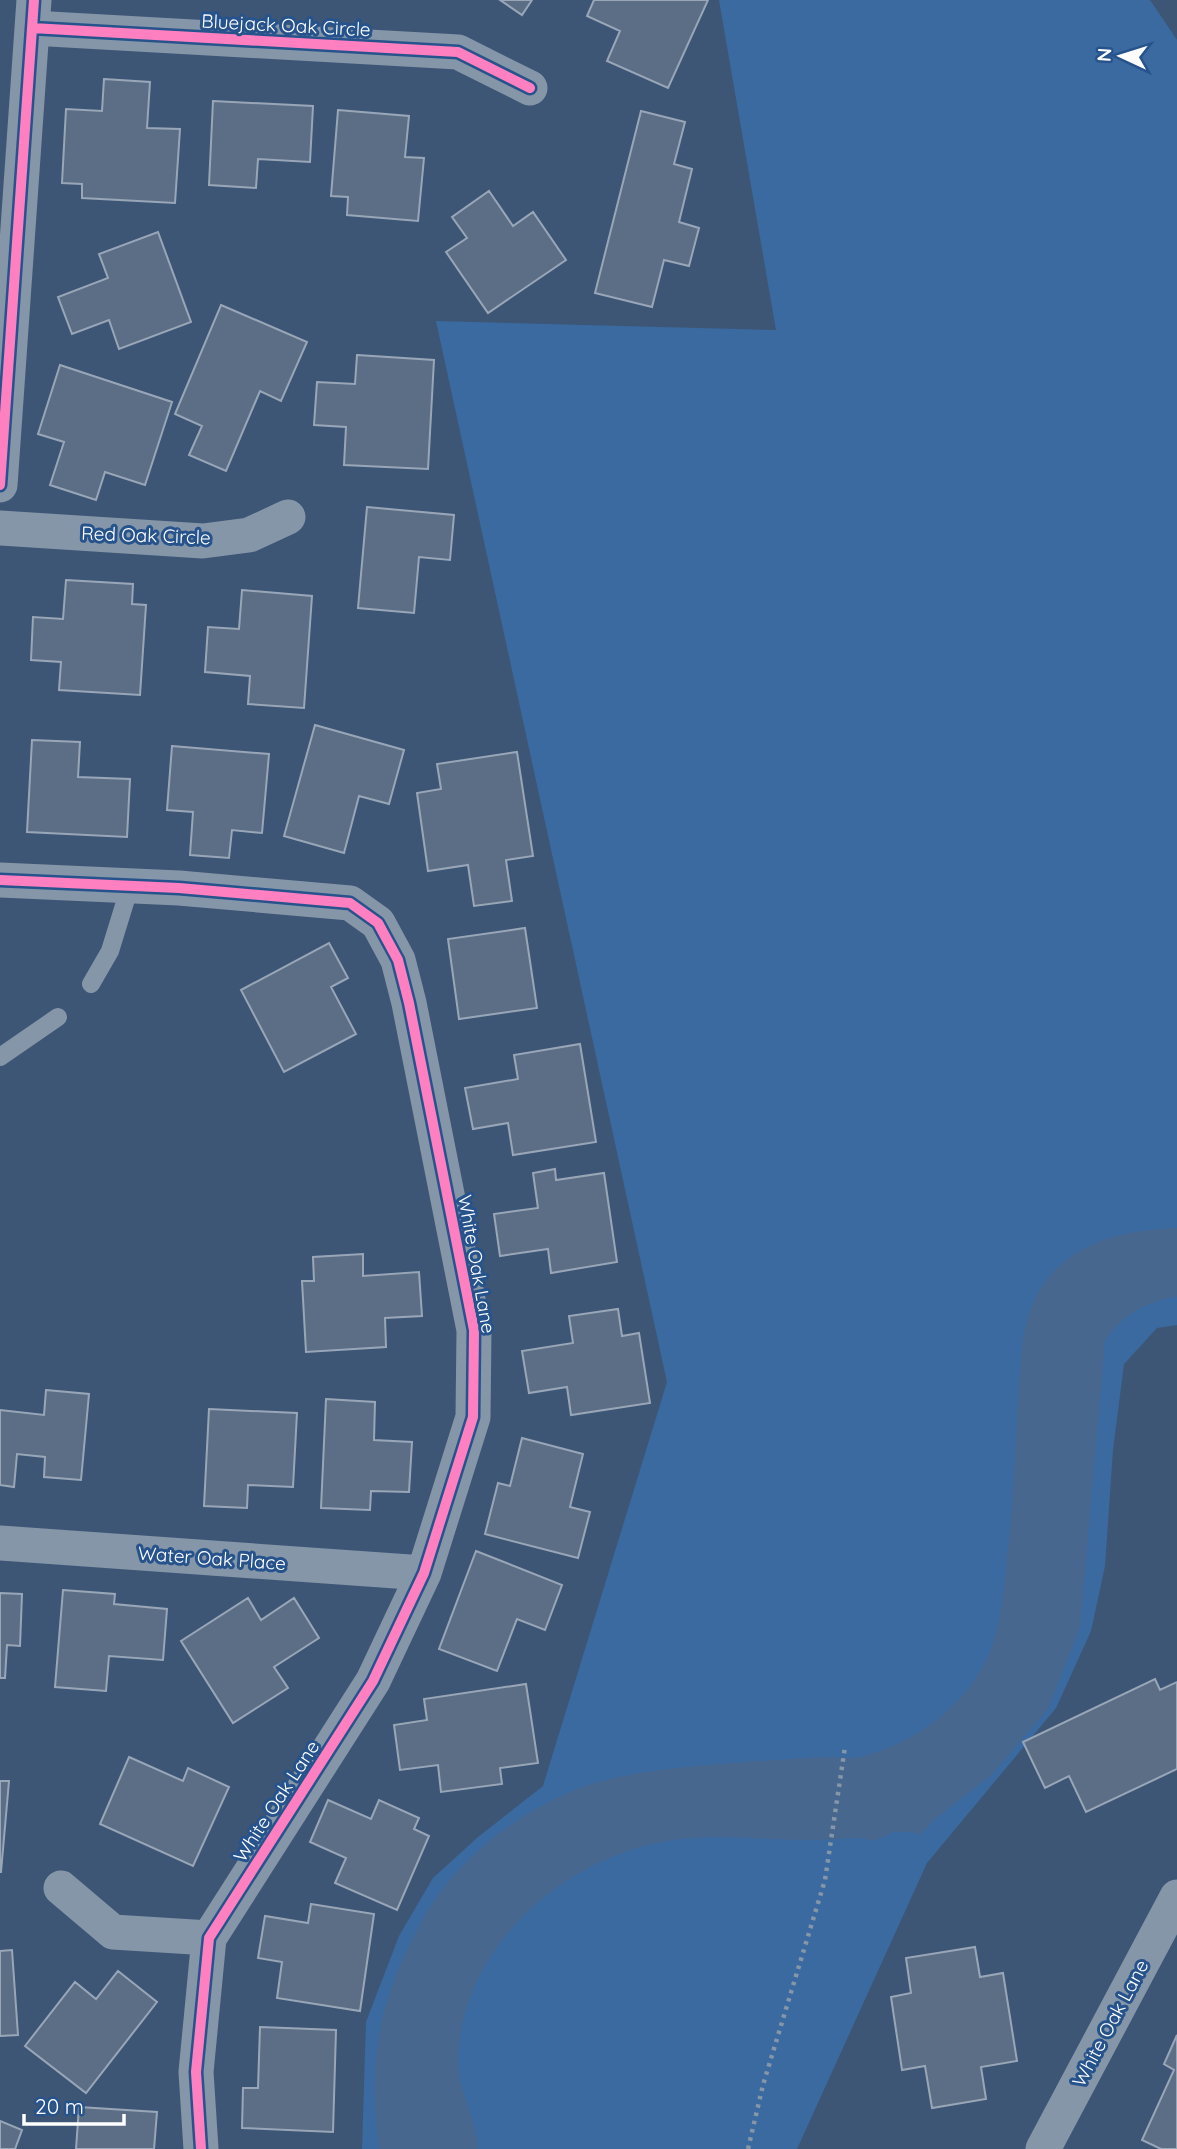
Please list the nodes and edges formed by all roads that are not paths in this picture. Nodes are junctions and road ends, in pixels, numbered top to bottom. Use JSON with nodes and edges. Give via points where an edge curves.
{"nodes":[{"id":1,"x":33,"y":14,"type":"edge"},
{"id":2,"x":530,"y":88,"type":"dead end"},
{"id":3,"x":0,"y":485,"type":"edge"},
{"id":4,"x":288,"y":517,"type":"dead end"},
{"id":5,"x":0,"y":528,"type":"edge"},
{"id":6,"x":0,"y":880,"type":"edge"},
{"id":7,"x":130,"y":886,"type":"junction"},
{"id":8,"x":91,"y":984,"type":"dead end"},
{"id":9,"x":58,"y":1017,"type":"dead end"},
{"id":10,"x":0,"y":1057,"type":"edge"},
{"id":11,"x":0,"y":1543,"type":"edge"},
{"id":12,"x":424,"y":1573,"type":"junction"},
{"id":13,"x":61,"y":1888,"type":"dead end"},
{"id":14,"x":1177,"y":1897,"type":"edge"},
{"id":15,"x":209,"y":1938,"type":"junction"},
{"id":16,"x":201,"y":2149,"type":"edge"},
{"id":17,"x":1043,"y":2149,"type":"edge"}],
"edges":[{"from":1,"to":2,"type":"street","name":"Bluejack Oak Circle","via":[[458,52]]},
{"from":1,"to":3,"type":"street"},
{"from":4,"to":5,"type":"street","name":"Red Oak Circle","via":[[249,535],[203,541]]},
{"from":6,"to":7,"type":"street","name":"White Oak Lane"},
{"from":7,"to":8,"type":"lane","via":[[110,951]]},
{"from":7,"to":12,"type":"street","name":"White Oak Lane","via":[[350,903],[378,923],[398,960],[474,1330],[473,1418]]},
{"from":9,"to":10,"type":"lane"},
{"from":11,"to":12,"type":"street","name":"Water Oak Place"},
{"from":12,"to":15,"type":"street","name":"White Oak Lane","via":[[373,1681]]},
{"from":13,"to":15,"type":"street","via":[[113,1932]]},
{"from":14,"to":17,"type":"street","name":"White Oak Lane"},
{"from":15,"to":16,"type":"street","name":"White Oak Lane","via":[[196,2071]]}]}
